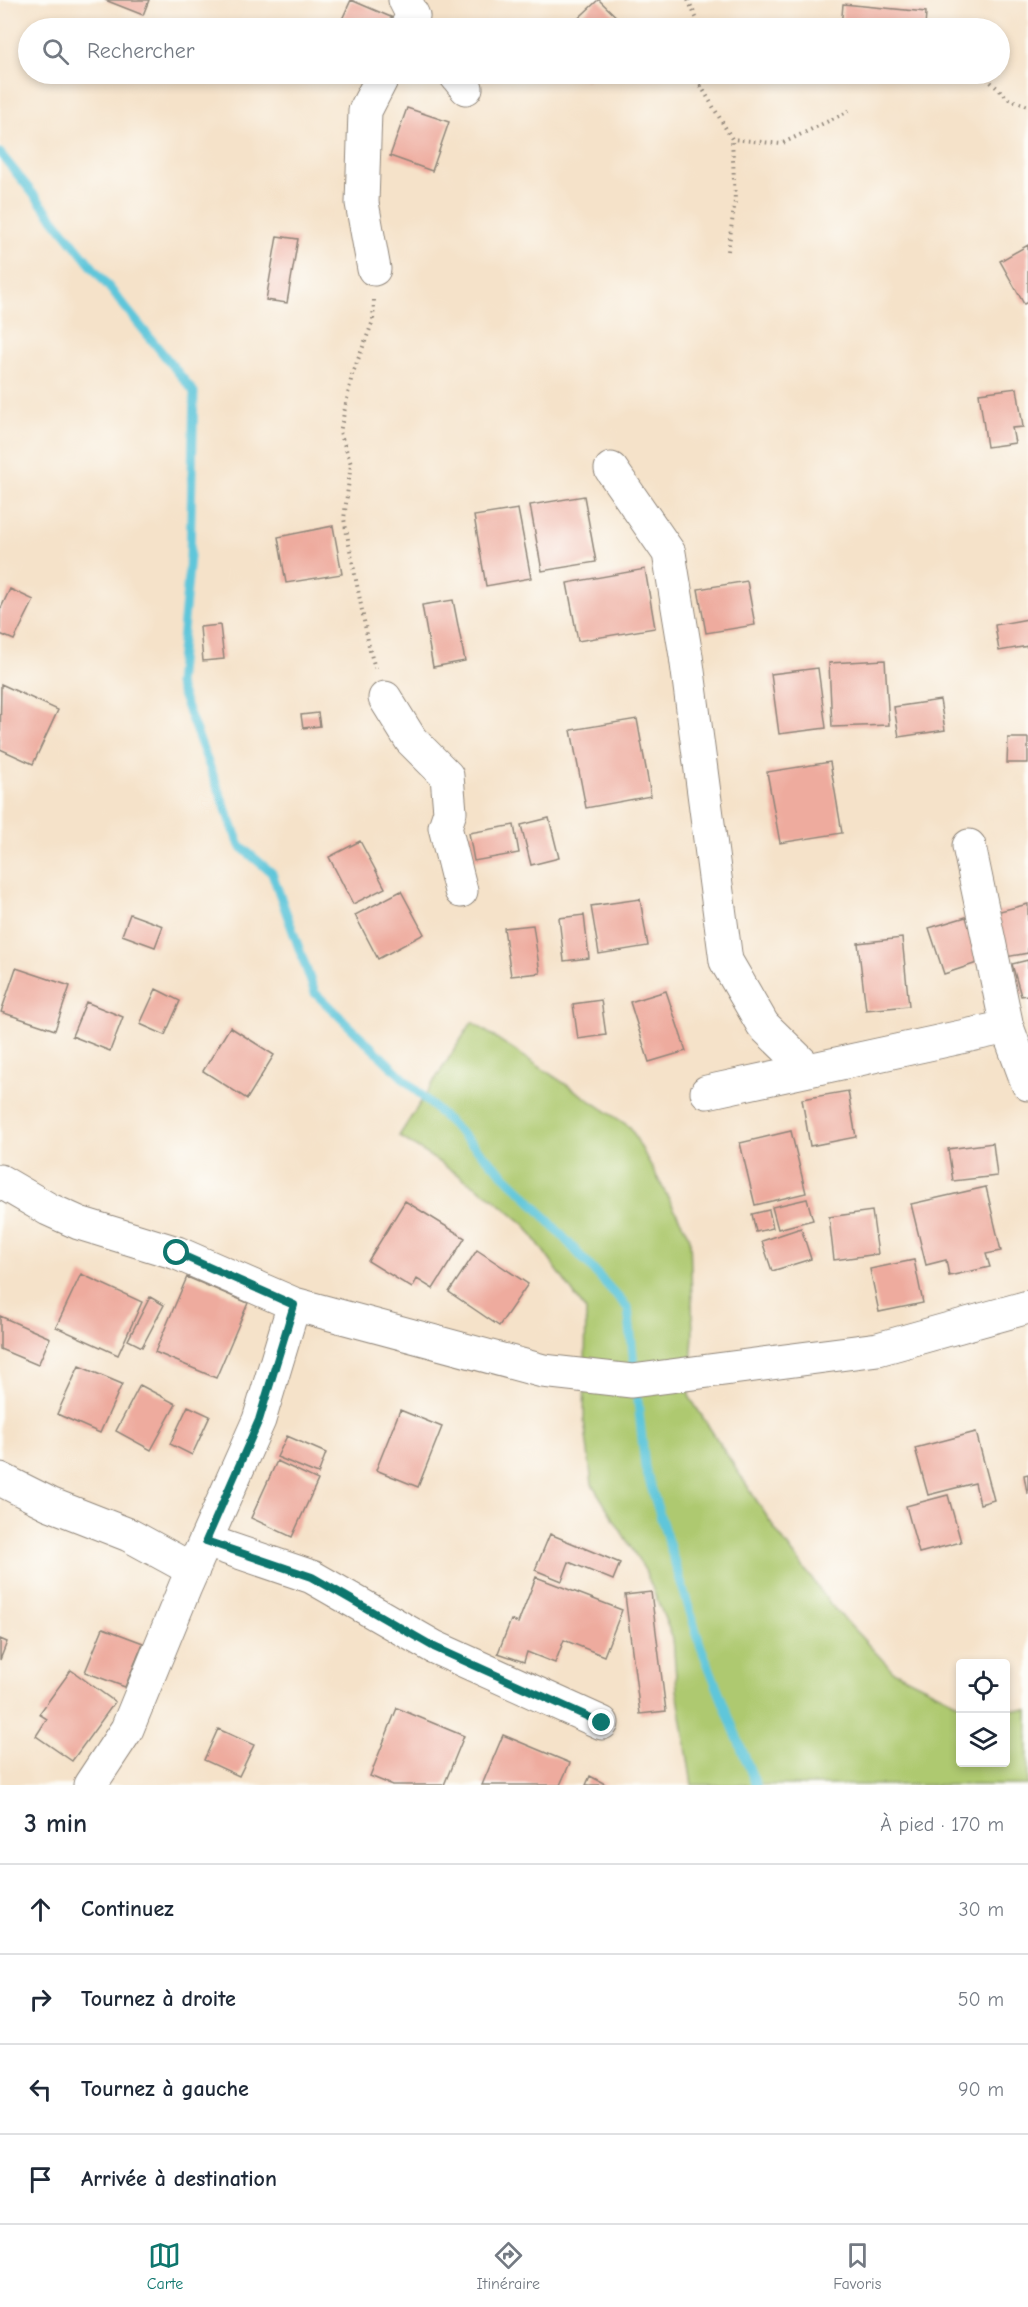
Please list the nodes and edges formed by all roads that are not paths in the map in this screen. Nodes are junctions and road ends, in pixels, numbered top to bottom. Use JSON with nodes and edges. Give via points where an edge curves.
{"nodes":[{"id":1,"x":379,"y":84,"type":"edge"},
{"id":2,"x":374,"y":269,"type":"road end"},
{"id":3,"x":611,"y":469,"type":"dead end"},
{"id":4,"x":385,"y":698,"type":"road end"},
{"id":5,"x":969,"y":846,"type":"dead end"},
{"id":6,"x":461,"y":891,"type":"dead end"},
{"id":7,"x":1007,"y":1027,"type":"junction"},
{"id":8,"x":809,"y":1070,"type":"junction"},
{"id":9,"x":1028,"y":1084,"type":"edge"},
{"id":10,"x":707,"y":1092,"type":"dead end"},
{"id":11,"x":0,"y":1180,"type":"edge"},
{"id":12,"x":294,"y":1305,"type":"junction"},
{"id":13,"x":1028,"y":1307,"type":"edge"},
{"id":14,"x":0,"y":1479,"type":"edge"},
{"id":15,"x":206,"y":1541,"type":"junction"},
{"id":16,"x":193,"y":1570,"type":"junction"},
{"id":17,"x":602,"y":1723,"type":"dead end"},
{"id":18,"x":90,"y":1785,"type":"edge"}],
"edges":[{"from":1,"to":2,"type":"street","via":[[365,111],[362,202]]},
{"from":3,"to":8,"type":"street","via":[[669,553],[726,961],[763,1025]]},
{"from":4,"to":6,"type":"street","via":[[411,740],[447,776],[450,812],[456,829],[445,827]]},
{"from":5,"to":7,"type":"street"},
{"from":7,"to":8,"type":"street"},
{"from":7,"to":9,"type":"street"},
{"from":8,"to":10,"type":"street"},
{"from":11,"to":12,"type":"street","via":[[79,1223],[177,1253]]},
{"from":12,"to":13,"type":"street","via":[[543,1371],[632,1381],[878,1349]]},
{"from":12,"to":15,"type":"street","via":[[259,1420]]},
{"from":14,"to":16,"type":"street","via":[[50,1504],[129,1535]]},
{"from":15,"to":16,"type":"street"},
{"from":15,"to":17,"type":"street","via":[[312,1577],[434,1647]]},
{"from":16,"to":18,"type":"street","via":[[127,1729]]}]}
